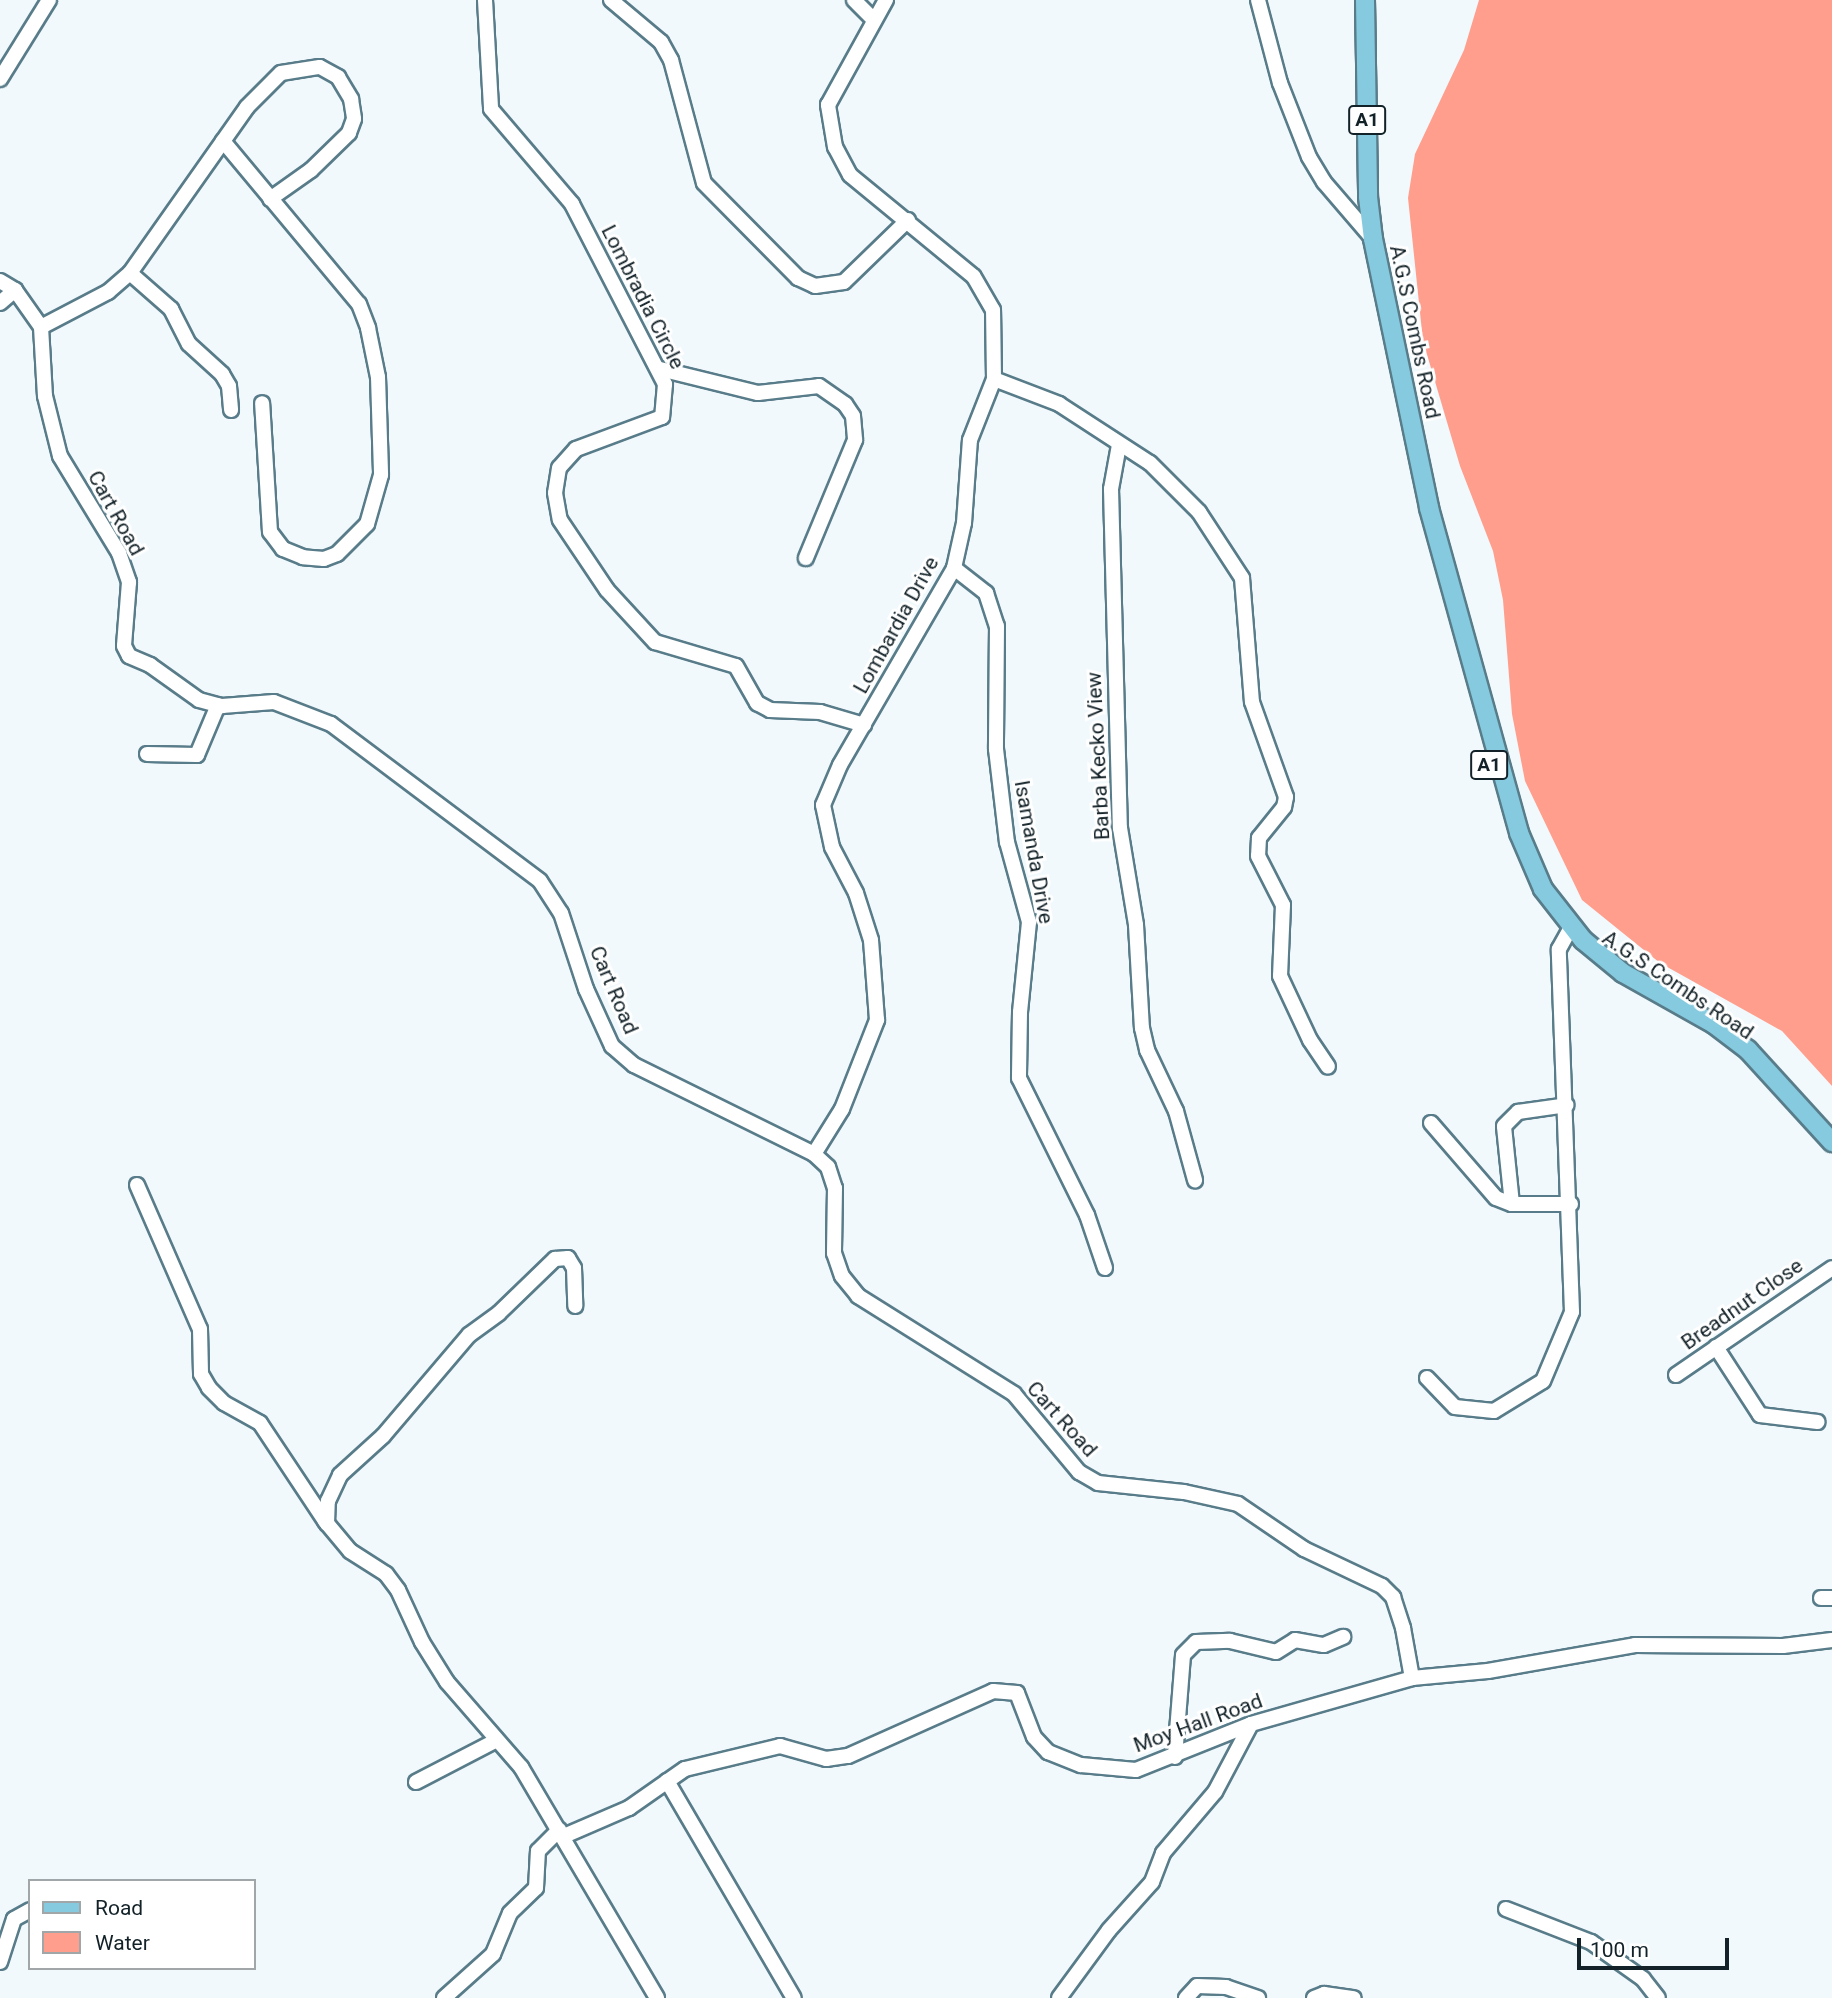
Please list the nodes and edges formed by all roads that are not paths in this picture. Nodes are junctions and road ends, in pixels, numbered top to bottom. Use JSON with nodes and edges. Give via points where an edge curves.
{"nodes":[{"id":1,"x":49,"y":0,"type":"edge"},
{"id":2,"x":485,"y":0,"type":"edge"},
{"id":3,"x":611,"y":0,"type":"edge"},
{"id":4,"x":854,"y":0,"type":"edge"},
{"id":5,"x":886,"y":0,"type":"edge"},
{"id":6,"x":1258,"y":0,"type":"edge"},
{"id":7,"x":1365,"y":0,"type":"edge"},
{"id":8,"x":873,"y":19,"type":"junction"},
{"id":9,"x":0,"y":79,"type":"edge"},
{"id":10,"x":223,"y":141,"type":"junction"},
{"id":11,"x":270,"y":199,"type":"junction"},
{"id":12,"x":908,"y":220,"type":"junction"},
{"id":13,"x":1373,"y":239,"type":"junction"},
{"id":14,"x":130,"y":272,"type":"junction"},
{"id":15,"x":0,"y":281,"type":"edge"},
{"id":16,"x":15,"y":290,"type":"junction"},
{"id":17,"x":0,"y":303,"type":"edge"},
{"id":18,"x":41,"y":327,"type":"junction"},
{"id":19,"x":660,"y":369,"type":"junction"},
{"id":20,"x":994,"y":379,"type":"junction"},
{"id":21,"x":262,"y":402,"type":"dead end"},
{"id":22,"x":231,"y":410,"type":"dead end"},
{"id":23,"x":1119,"y":445,"type":"junction"},
{"id":24,"x":806,"y":558,"type":"dead end"},
{"id":25,"x":954,"y":568,"type":"junction"},
{"id":26,"x":218,"y":705,"type":"junction"},
{"id":27,"x":864,"y":725,"type":"junction"},
{"id":28,"x":148,"y":754,"type":"dead end"},
{"id":29,"x":1569,"y":929,"type":"junction"},
{"id":30,"x":1328,"y":1067,"type":"dead end"},
{"id":31,"x":1567,"y":1105,"type":"junction"},
{"id":32,"x":1431,"y":1122,"type":"dead end"},
{"id":33,"x":1832,"y":1142,"type":"edge"},
{"id":34,"x":814,"y":1154,"type":"junction"},
{"id":35,"x":1832,"y":1160,"type":"edge"},
{"id":36,"x":1195,"y":1180,"type":"dead end"},
{"id":37,"x":137,"y":1185,"type":"dead end"},
{"id":38,"x":1571,"y":1203,"type":"junction"},
{"id":39,"x":1512,"y":1204,"type":"junction"},
{"id":40,"x":1105,"y":1268,"type":"dead end"},
{"id":41,"x":1832,"y":1268,"type":"edge"},
{"id":42,"x":575,"y":1306,"type":"dead end"},
{"id":43,"x":1716,"y":1347,"type":"junction"},
{"id":44,"x":1676,"y":1375,"type":"dead end"},
{"id":45,"x":1427,"y":1378,"type":"dead end"},
{"id":46,"x":1818,"y":1422,"type":"dead end"},
{"id":47,"x":327,"y":1524,"type":"junction"},
{"id":48,"x":1343,"y":1637,"type":"dead end"},
{"id":49,"x":1832,"y":1640,"type":"edge"},
{"id":50,"x":1412,"y":1678,"type":"junction"},
{"id":51,"x":1251,"y":1724,"type":"junction"},
{"id":52,"x":497,"y":1740,"type":"junction"},
{"id":53,"x":1175,"y":1757,"type":"junction"},
{"id":54,"x":667,"y":1781,"type":"junction"},
{"id":55,"x":416,"y":1783,"type":"dead end"},
{"id":56,"x":561,"y":1833,"type":"junction"},
{"id":57,"x":1506,"y":1909,"type":"dead end"},
{"id":58,"x":28,"y":1911,"type":"edge"},
{"id":59,"x":7,"y":1919,"type":"edge"},
{"id":60,"x":0,"y":1962,"type":"edge"},
{"id":61,"x":444,"y":1998,"type":"edge"},
{"id":62,"x":657,"y":1998,"type":"edge"},
{"id":63,"x":794,"y":1998,"type":"edge"},
{"id":64,"x":1059,"y":1998,"type":"edge"},
{"id":65,"x":1186,"y":1998,"type":"edge"},
{"id":66,"x":1258,"y":1998,"type":"edge"},
{"id":67,"x":1314,"y":1998,"type":"edge"},
{"id":68,"x":1354,"y":1998,"type":"edge"},
{"id":69,"x":1658,"y":1998,"type":"edge"}],
"edges":[{"from":1,"to":9,"type":"street"},
{"from":2,"to":19,"type":"street","name":"Lombradia Circle","via":[[491,109],[572,204]]},
{"from":3,"to":12,"type":"street","via":[[661,42],[671,60],[704,183],[797,278],[814,286],[844,282]]},
{"from":4,"to":8,"type":"street"},
{"from":5,"to":8,"type":"street","name":"Lombardia Drive"},
{"from":6,"to":13,"type":"street","via":[[1280,83],[1309,158]]},
{"from":7,"to":13,"type":"main road","number":"A1","via":[[1368,197]]},
{"from":8,"to":12,"type":"street","name":"Lombardia Drive","via":[[828,105],[830,128],[850,176]]},
{"from":10,"to":11,"type":"street"},
{"from":10,"to":11,"type":"street","via":[[247,107],[281,73],[320,67],[338,77],[351,99],[354,118],[349,133],[311,170]]},
{"from":10,"to":14,"type":"street"},
{"from":11,"to":21,"type":"street","via":[[359,304],[378,377],[381,475],[367,524],[337,554],[303,557],[283,549],[270,531]]},
{"from":12,"to":20,"type":"street","name":"Lombardia Drive","via":[[973,276],[993,310]]},
{"from":13,"to":29,"type":"main road","name":"A.G.S Combs Road","number":"A1","via":[[1372,275],[1393,387],[1446,613],[1508,833],[1538,893]]},
{"from":14,"to":18,"type":"street","via":[[108,292]]},
{"from":14,"to":22,"type":"street","via":[[171,309],[189,344],[222,374],[229,386]]},
{"from":15,"to":16,"type":"street"},
{"from":16,"to":17,"type":"street"},
{"from":16,"to":18,"type":"street"},
{"from":18,"to":26,"type":"street","name":"Cart Road","via":[[45,396],[61,456],[118,552],[129,582],[124,646],[138,663],[150,665],[199,700]]},
{"from":19,"to":24,"type":"street","via":[[758,393],[819,386],[845,404],[853,416],[855,440]]},
{"from":19,"to":27,"type":"street","name":"Lombradia Circle","via":[[665,384],[662,417],[576,449],[559,468],[555,493],[560,520],[607,590],[655,642],[736,666],[757,703],[770,710],[820,712]]},
{"from":20,"to":23,"type":"street","via":[[1059,404]]},
{"from":20,"to":25,"type":"street","name":"Lombardia Drive","via":[[970,440],[967,497]]},
{"from":23,"to":30,"type":"street","via":[[1177,486],[1242,578],[1252,702],[1286,797],[1284,807],[1259,838],[1258,856],[1283,905],[1280,976]]},
{"from":23,"to":36,"type":"street","name":"Barba Kecko View","via":[[1111,489],[1120,828],[1136,925],[1142,1028],[1152,1063],[1175,1111]]},
{"from":25,"to":27,"type":"street","name":"Lombardia Drive"},
{"from":25,"to":40,"type":"street","name":"Isamanda Drive","via":[[986,593],[997,626],[996,749],[1007,842],[1029,922],[1019,1078],[1087,1216]]},
{"from":26,"to":28,"type":"street","via":[[197,755]]},
{"from":26,"to":34,"type":"street","name":"Cart Road","via":[[274,702],[331,724],[540,881],[561,912],[586,989],[612,1046],[634,1065]]},
{"from":27,"to":34,"type":"street","name":"Lombardia Drive","via":[[823,805],[832,847],[856,893],[871,940],[877,1020],[842,1109]]},
{"from":29,"to":31,"type":"street","via":[[1559,949]]},
{"from":29,"to":33,"type":"main road","name":"A.G.S Combs Road","number":"A1","via":[[1623,973],[1714,1024],[1748,1050]]},
{"from":29,"to":35,"type":"main road","name":"A.G.S Combs Road","number":"A1","via":[[1620,978],[1712,1031],[1743,1055],[1802,1116]]},
{"from":31,"to":38,"type":"street"},
{"from":31,"to":39,"type":"street","via":[[1518,1112],[1504,1126]]},
{"from":32,"to":39,"type":"street","via":[[1496,1198]]},
{"from":34,"to":50,"type":"street","name":"Cart Road","via":[[828,1167],[835,1188],[834,1253],[842,1276],[859,1296],[1014,1394],[1080,1472],[1098,1483],[1184,1492],[1238,1504],[1304,1549],[1382,1586],[1392,1597],[1403,1628]]},
{"from":37,"to":47,"type":"street","via":[[200,1329],[201,1374],[224,1403],[260,1423]]},
{"from":38,"to":39,"type":"street"},
{"from":38,"to":45,"type":"street","via":[[1572,1312],[1543,1381],[1493,1411],[1476,1412],[1455,1407]]},
{"from":41,"to":43,"type":"street","name":"Breadnut Close"},
{"from":42,"to":47,"type":"street","via":[[574,1268],[568,1258],[555,1259],[469,1335],[383,1436],[340,1475],[328,1501]]},
{"from":43,"to":44,"type":"street","name":"Breadnut Close"},
{"from":43,"to":46,"type":"street","via":[[1760,1415]]},
{"from":47,"to":52,"type":"street","via":[[350,1551],[386,1574],[447,1682]]},
{"from":48,"to":53,"type":"street","via":[[1324,1645],[1295,1640],[1276,1652],[1230,1642],[1196,1642],[1183,1655]]},
{"from":49,"to":50,"type":"street","name":"Moy Hall Road","via":[[1783,1646],[1635,1646],[1489,1671]]},
{"from":50,"to":51,"type":"street","name":"Moy Hall Road"},
{"from":51,"to":53,"type":"street","name":"Moy Hall Road"},
{"from":51,"to":64,"type":"street","via":[[1214,1792],[1163,1853],[1152,1882],[1108,1930]]},
{"from":52,"to":55,"type":"street"},
{"from":52,"to":56,"type":"street","via":[[521,1767]]},
{"from":53,"to":54,"type":"street","name":"Moy Hall Road","via":[[1136,1770],[1081,1765],[1041,1745],[1017,1693],[1004,1689],[922,1719],[848,1756],[826,1759],[780,1746],[685,1769]]},
{"from":54,"to":56,"type":"street","name":"Moy Hall Road","via":[[629,1808]]},
{"from":54,"to":63,"type":"street"},
{"from":56,"to":61,"type":"street","via":[[538,1851],[536,1888],[510,1913],[494,1954]]},
{"from":56,"to":62,"type":"street"},
{"from":57,"to":69,"type":"street","via":[[1591,1942],[1643,1979]]},
{"from":58,"to":59,"type":"street"},
{"from":59,"to":60,"type":"street"},
{"from":65,"to":66,"type":"street","via":[[1197,1986],[1226,1987]]},
{"from":67,"to":68,"type":"street","via":[[1324,1994]]}]}
